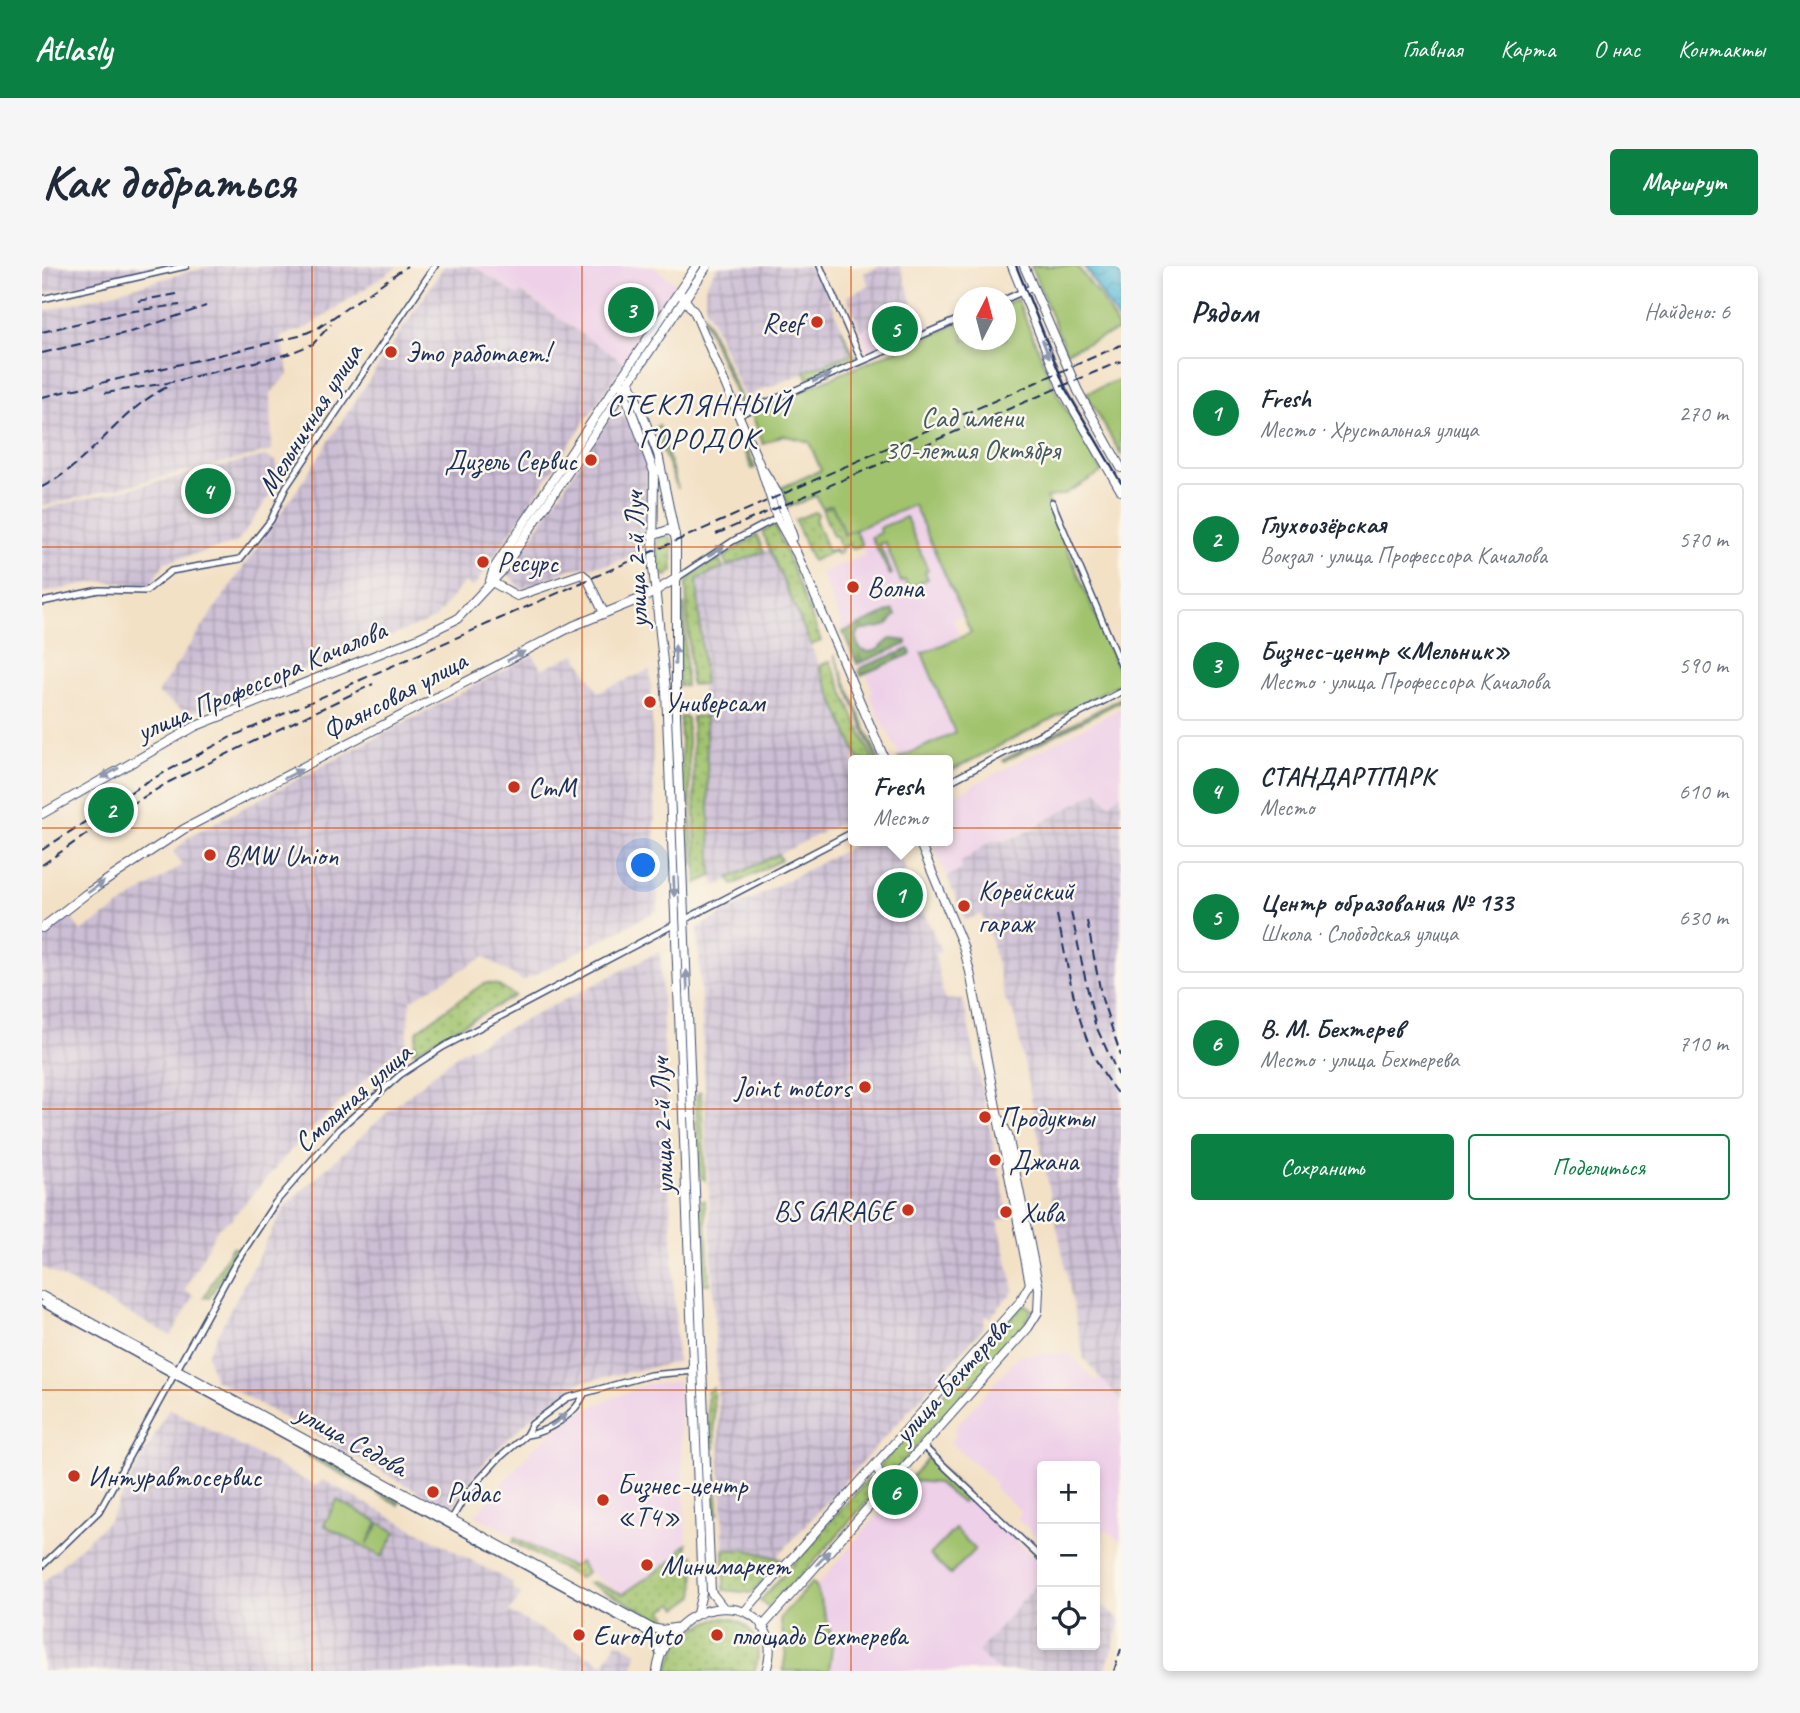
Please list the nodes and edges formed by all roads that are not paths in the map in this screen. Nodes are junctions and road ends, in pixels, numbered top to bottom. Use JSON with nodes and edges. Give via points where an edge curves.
{"nodes":[{"id":1,"x":186,"y":266,"type":"edge"},
{"id":2,"x":435,"y":266,"type":"edge"},
{"id":3,"x":696,"y":266,"type":"edge"},
{"id":4,"x":707,"y":266,"type":"edge"},
{"id":5,"x":820,"y":266,"type":"edge"},
{"id":6,"x":1012,"y":266,"type":"edge"},
{"id":7,"x":1024,"y":266,"type":"edge"},
{"id":8,"x":1033,"y":288,"type":"junction"},
{"id":9,"x":1023,"y":292,"type":"junction"},
{"id":10,"x":682,"y":295,"type":"junction"},
{"id":11,"x":1016,"y":295,"type":"edge"},
{"id":12,"x":42,"y":299,"type":"edge"},
{"id":13,"x":953,"y":322,"type":"edge"},
{"id":14,"x":862,"y":361,"type":"junction"},
{"id":15,"x":624,"y":380,"type":"junction"},
{"id":16,"x":623,"y":389,"type":"junction"},
{"id":17,"x":738,"y":415,"type":"junction"},
{"id":18,"x":761,"y":468,"type":"junction"},
{"id":19,"x":1121,"y":468,"type":"edge"},
{"id":20,"x":1121,"y":491,"type":"edge"},
{"id":21,"x":1052,"y":502,"type":"dead end"},
{"id":22,"x":777,"y":518,"type":"junction"},
{"id":23,"x":676,"y":534,"type":"junction"},
{"id":24,"x":652,"y":536,"type":"junction"},
{"id":25,"x":797,"y":554,"type":"junction"},
{"id":26,"x":677,"y":578,"type":"junction"},
{"id":27,"x":490,"y":581,"type":"junction"},
{"id":28,"x":655,"y":591,"type":"junction"},
{"id":29,"x":42,"y":602,"type":"edge"},
{"id":30,"x":604,"y":613,"type":"junction"},
{"id":31,"x":1121,"y":665,"type":"edge"},
{"id":32,"x":1121,"y":692,"type":"edge"},
{"id":33,"x":883,"y":755,"type":"edge"},
{"id":34,"x":953,"y":780,"type":"edge"},
{"id":35,"x":42,"y":814,"type":"edge"},
{"id":36,"x":848,"y":835,"type":"edge"},
{"id":37,"x":921,"y":846,"type":"edge"},
{"id":38,"x":685,"y":919,"type":"junction"},
{"id":39,"x":675,"y":925,"type":"junction"},
{"id":40,"x":42,"y":928,"type":"edge"},
{"id":41,"x":1034,"y":1278,"type":"junction"},
{"id":42,"x":42,"y":1296,"type":"edge"},
{"id":43,"x":42,"y":1303,"type":"edge"},
{"id":44,"x":1019,"y":1303,"type":"junction"},
{"id":45,"x":1038,"y":1312,"type":"junction"},
{"id":46,"x":698,"y":1371,"type":"junction"},
{"id":47,"x":175,"y":1372,"type":"junction"},
{"id":48,"x":583,"y":1394,"type":"junction"},
{"id":49,"x":526,"y":1435,"type":"junction"},
{"id":50,"x":923,"y":1446,"type":"junction"},
{"id":51,"x":876,"y":1464,"type":"junction"},
{"id":52,"x":893,"y":1479,"type":"junction"},
{"id":53,"x":450,"y":1522,"type":"junction"},
{"id":54,"x":1037,"y":1554,"type":"edge"},
{"id":55,"x":42,"y":1566,"type":"edge"},
{"id":56,"x":722,"y":1606,"type":"junction"},
{"id":57,"x":745,"y":1611,"type":"junction"},
{"id":58,"x":697,"y":1614,"type":"junction"},
{"id":59,"x":680,"y":1627,"type":"junction"},
{"id":60,"x":762,"y":1627,"type":"junction"},
{"id":61,"x":660,"y":1656,"type":"junction"},
{"id":62,"x":657,"y":1671,"type":"edge"},
{"id":63,"x":766,"y":1671,"type":"edge"}],
"edges":[{"from":1,"to":12,"type":"street"},
{"from":2,"to":29,"type":"street","name":"Мельничная улица","via":[[299,467],[246,556],[234,562],[171,571],[146,591],[99,590]]},
{"from":3,"to":10,"type":"street","name":"улица Профессора Качалова"},
{"from":4,"to":10,"type":"street","name":"улица Профессора Качалова"},
{"from":5,"to":14,"type":"street"},
{"from":6,"to":9,"type":"street"},
{"from":7,"to":8,"type":"street"},
{"from":8,"to":9,"type":"street"},
{"from":8,"to":19,"type":"street","via":[[1078,391]]},
{"from":9,"to":11,"type":"street"},
{"from":9,"to":20,"type":"street","one_way":true,"via":[[1063,391]]},
{"from":10,"to":15,"type":"street","name":"улица Профессора Качалова"},
{"from":10,"to":17,"type":"street","via":[[695,313]]},
{"from":13,"to":14,"type":"street"},
{"from":17,"to":14,"type":"street","one_way":true},
{"from":15,"to":16,"type":"street","name":"улица 2-й Луч"},
{"from":15,"to":23,"type":"street","name":"улица 2-й Луч","via":[[658,454]]},
{"from":15,"to":27,"type":"street","name":"улица Профессора Качалова","via":[[494,568]]},
{"from":16,"to":24,"type":"street","name":"улица 2-й Луч","via":[[654,472]]},
{"from":16,"to":27,"type":"street","name":"улица Профессора Качалова","via":[[501,572]]},
{"from":17,"to":18,"type":"street"},
{"from":18,"to":22,"type":"street"},
{"from":18,"to":25,"type":"street","via":[[778,494]]},
{"from":21,"to":31,"type":"street"},
{"from":22,"to":25,"type":"street"},
{"from":26,"to":22,"type":"street","name":"Фаянсовая улица","one_way":true},
{"from":23,"to":24,"type":"street","via":[[662,530]]},
{"from":23,"to":26,"type":"street","name":"улица 2-й Луч"},
{"from":24,"to":28,"type":"street","name":"улица 2-й Луч"},
{"from":25,"to":33,"type":"street"},
{"from":26,"to":28,"type":"street","name":"Фаянсовая улица"},
{"from":38,"to":26,"type":"street","name":"улица 2-й Луч","one_way":true,"via":[[675,690]]},
{"from":27,"to":30,"type":"street","via":[[517,596],[582,574]]},
{"from":27,"to":35,"type":"street","name":"улица Профессора Качалова","one_way":true,"via":[[465,613],[441,627],[197,726]]},
{"from":28,"to":30,"type":"street","name":"Фаянсовая улица"},
{"from":28,"to":39,"type":"street","name":"улица 2-й Луч","one_way":true,"via":[[665,672]]},
{"from":40,"to":30,"type":"street","name":"Фаянсовая улица","one_way":true,"via":[[175,834]]},
{"from":32,"to":34,"type":"street"},
{"from":36,"to":38,"type":"street","name":"Смоляная улица"},
{"from":37,"to":41,"type":"street","via":[[966,958],[1000,1119],[1008,1135]]},
{"from":38,"to":39,"type":"street","name":"Смоляная улица"},
{"from":46,"to":38,"type":"street","name":"улица 2-й Луч","one_way":true},
{"from":39,"to":46,"type":"street","name":"улица 2-й Луч"},
{"from":39,"to":47,"type":"street","name":"Смоляная улица","via":[[443,1047],[355,1114],[262,1221]]},
{"from":41,"to":44,"type":"street","name":"улица Бехтерева"},
{"from":41,"to":45,"type":"street","name":"улица Бехтерева"},
{"from":42,"to":47,"type":"street","name":"улица Седова"},
{"from":43,"to":47,"type":"street","name":"улица Седова"},
{"from":44,"to":45,"type":"street","via":[[1032,1301]]},
{"from":44,"to":51,"type":"street","name":"улица Бехтерева"},
{"from":45,"to":50,"type":"street","name":"улица Бехтерева"},
{"from":46,"to":48,"type":"street","via":[[650,1375]]},
{"from":46,"to":56,"type":"street","name":"улица 2-й Луч","via":[[711,1592]]},
{"from":46,"to":58,"type":"street","name":"улица 2-й Луч","via":[[702,1593]]},
{"from":47,"to":53,"type":"street","name":"улица Седова"},
{"from":47,"to":55,"type":"street","name":"Смоляная улица","via":[[99,1511]]},
{"from":48,"to":49,"type":"street","via":[[558,1404],[532,1424]]},
{"from":49,"to":48,"type":"street","one_way":true,"via":[[540,1433],[573,1410]]},
{"from":49,"to":53,"type":"street","via":[[467,1493]]},
{"from":50,"to":52,"type":"street","name":"улица Бехтерева"},
{"from":50,"to":54,"type":"street"},
{"from":51,"to":52,"type":"street","via":[[880,1476]]},
{"from":51,"to":57,"type":"street","name":"улица Бехтерева"},
{"from":60,"to":52,"type":"street","name":"улица Бехтерева","one_way":true},
{"from":53,"to":59,"type":"street","name":"улица Седова","via":[[651,1628]]},
{"from":53,"to":61,"type":"street","name":"улица Седова","via":[[648,1633]]},
{"from":56,"to":57,"type":"street"},
{"from":56,"to":58,"type":"street"},
{"from":57,"to":60,"type":"street"},
{"from":58,"to":59,"type":"street"},
{"from":59,"to":61,"type":"street"},
{"from":60,"to":63,"type":"street","via":[[769,1648]]},
{"from":61,"to":62,"type":"street"}]}
